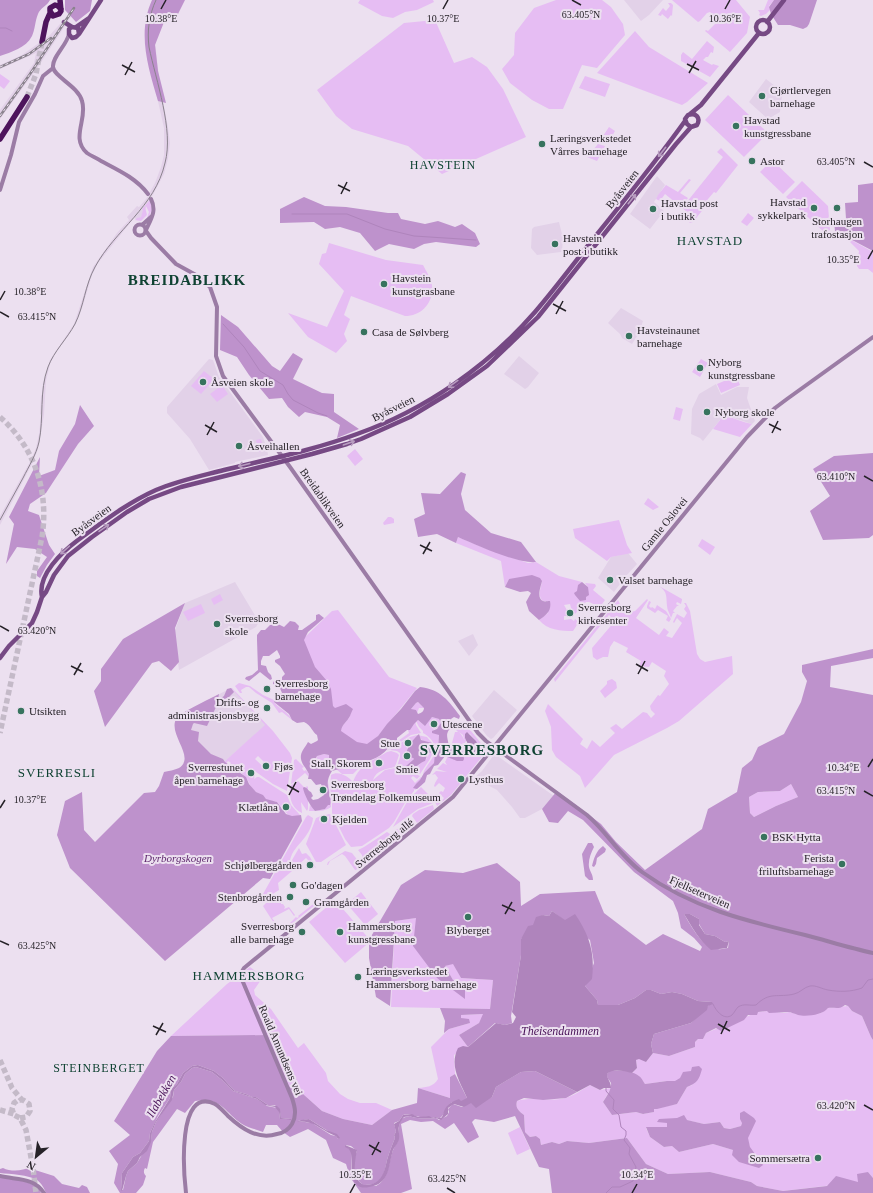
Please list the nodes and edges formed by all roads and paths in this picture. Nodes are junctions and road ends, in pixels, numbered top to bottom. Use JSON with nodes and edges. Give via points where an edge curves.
{"nodes":[{"id":1,"x":60,"y":0,"type":"edge"},
{"id":2,"x":101,"y":0,"type":"edge"},
{"id":3,"x":784,"y":0,"type":"edge"},
{"id":4,"x":54,"y":3,"type":"edge"},
{"id":5,"x":57,"y":13,"type":"junction"},
{"id":6,"x":90,"y":17,"type":"junction"},
{"id":7,"x":767,"y":22,"type":"junction"},
{"id":8,"x":71,"y":29,"type":"junction"},
{"id":9,"x":759,"y":33,"type":"junction"},
{"id":10,"x":79,"y":34,"type":"junction"},
{"id":11,"x":74,"y":38,"type":"junction"},
{"id":12,"x":42,"y":42,"type":"tunnel mouth"},
{"id":13,"x":63,"y":47,"type":"junction"},
{"id":14,"x":53,"y":68,"type":"junction"},
{"id":15,"x":27,"y":97,"type":"tunnel mouth"},
{"id":16,"x":701,"y":106,"type":"junction"},
{"id":17,"x":690,"y":114,"type":"junction"},
{"id":18,"x":697,"y":116,"type":"junction"},
{"id":19,"x":686,"y":121,"type":"junction"},
{"id":20,"x":691,"y":127,"type":"junction"},
{"id":21,"x":0,"y":139,"type":"edge"},
{"id":22,"x":0,"y":190,"type":"edge"},
{"id":23,"x":148,"y":194,"type":"dead end"},
{"id":24,"x":151,"y":199,"type":"dead end"},
{"id":25,"x":153,"y":214,"type":"junction"},
{"id":26,"x":142,"y":224,"type":"junction"},
{"id":27,"x":146,"y":230,"type":"junction"},
{"id":28,"x":142,"y":235,"type":"junction"},
{"id":29,"x":151,"y":238,"type":"junction"},
{"id":30,"x":873,"y":337,"type":"edge"},
{"id":31,"x":283,"y":459,"type":"junction"},
{"id":32,"x":0,"y":658,"type":"edge"},
{"id":33,"x":493,"y":747,"type":"junction"},
{"id":34,"x":873,"y":953,"type":"edge"},
{"id":35,"x":240,"y":975,"type":"joint"},
{"id":36,"x":0,"y":1176,"type":"edge"},
{"id":37,"x":44,"y":1193,"type":"edge"},
{"id":38,"x":186,"y":1193,"type":"edge"}],
"edges":[{"from":1,"to":5,"type":"highway"},
{"from":2,"to":6,"type":"main road"},
{"from":3,"to":7,"type":"main road"},
{"from":4,"to":5,"type":"highway","via":[[58,6]]},
{"from":4,"to":5,"type":"highway","via":[[50,9]]},
{"from":5,"to":8,"type":"main road"},
{"from":5,"to":12,"type":"highway","via":[[46,26]]},
{"from":6,"to":8,"type":"main road"},
{"from":6,"to":10,"type":"main road"},
{"from":7,"to":9,"type":"main road","via":[[770,26],[768,32]]},
{"from":7,"to":9,"type":"main road","via":[[760,21],[757,24]]},
{"from":8,"to":10,"type":"main road","via":[[79,30]]},
{"from":8,"to":11,"type":"main road","via":[[70,36]]},
{"from":8,"to":13,"type":"street"},
{"from":9,"to":16,"type":"main road"},
{"from":10,"to":11,"type":"main road"},
{"from":11,"to":13,"type":"street"},
{"from":13,"to":14,"type":"street","via":[[53,62]]},
{"from":14,"to":22,"type":"street","via":[[44,74],[36,94],[19,122]]},
{"from":14,"to":23,"type":"street","via":[[75,88],[82,100],[83,110],[78,137],[87,153],[141,185]]},
{"from":15,"to":21,"type":"highway"},
{"from":16,"to":17,"type":"main road"},
{"from":16,"to":18,"type":"main road"},
{"from":17,"to":18,"type":"main road"},
{"from":17,"to":19,"type":"main road"},
{"from":18,"to":20,"type":"main road","via":[[698,123]]},
{"from":19,"to":20,"type":"main road"},
{"from":19,"to":31,"type":"main road","name":"Byåsveien","one_way":true,"via":[[534,313],[488,359],[406,413],[359,434]]},
{"from":31,"to":20,"type":"main road","name":"Byåsveien","one_way":true,"via":[[347,444],[386,428],[448,394],[487,366],[538,316]]},
{"from":24,"to":25,"type":"street"},
{"from":25,"to":26,"type":"street"},
{"from":25,"to":27,"type":"street"},
{"from":26,"to":27,"type":"street"},
{"from":26,"to":28,"type":"street","via":[[137,225],[134,230],[137,235]]},
{"from":27,"to":28,"type":"street"},
{"from":27,"to":29,"type":"street","name":"Breidablikveien"},
{"from":28,"to":29,"type":"street","name":"Breidablikveien"},
{"from":29,"to":31,"type":"street","name":"Breidablikveien","via":[[176,264],[196,275],[214,293],[217,307],[218,366]]},
{"from":30,"to":33,"type":"street","name":"Gamle Oslovei","via":[[787,399],[751,432]]},
{"from":31,"to":32,"type":"main road","name":"Byåsveien","via":[[180,487],[149,499],[121,516],[77,548],[60,565],[42,597],[32,623]]},
{"from":31,"to":33,"type":"street","name":"Breidablikveien","via":[[478,733]]},
{"from":33,"to":34,"type":"street","name":"Fjellseterveien","via":[[596,823],[640,871],[674,892],[737,918]]},
{"from":33,"to":35,"type":"street","name":"Sverresborg allé","via":[[453,798],[261,953]]},
{"from":35,"to":38,"type":"street","name":"Roald Amundsens vei","via":[[294,1104],[293,1122],[287,1130],[279,1134],[260,1135],[245,1130],[214,1104],[206,1102],[197,1105],[189,1116],[185,1135],[183,1157]]},
{"from":36,"to":37,"type":"street","via":[[31,1181]]}]}
